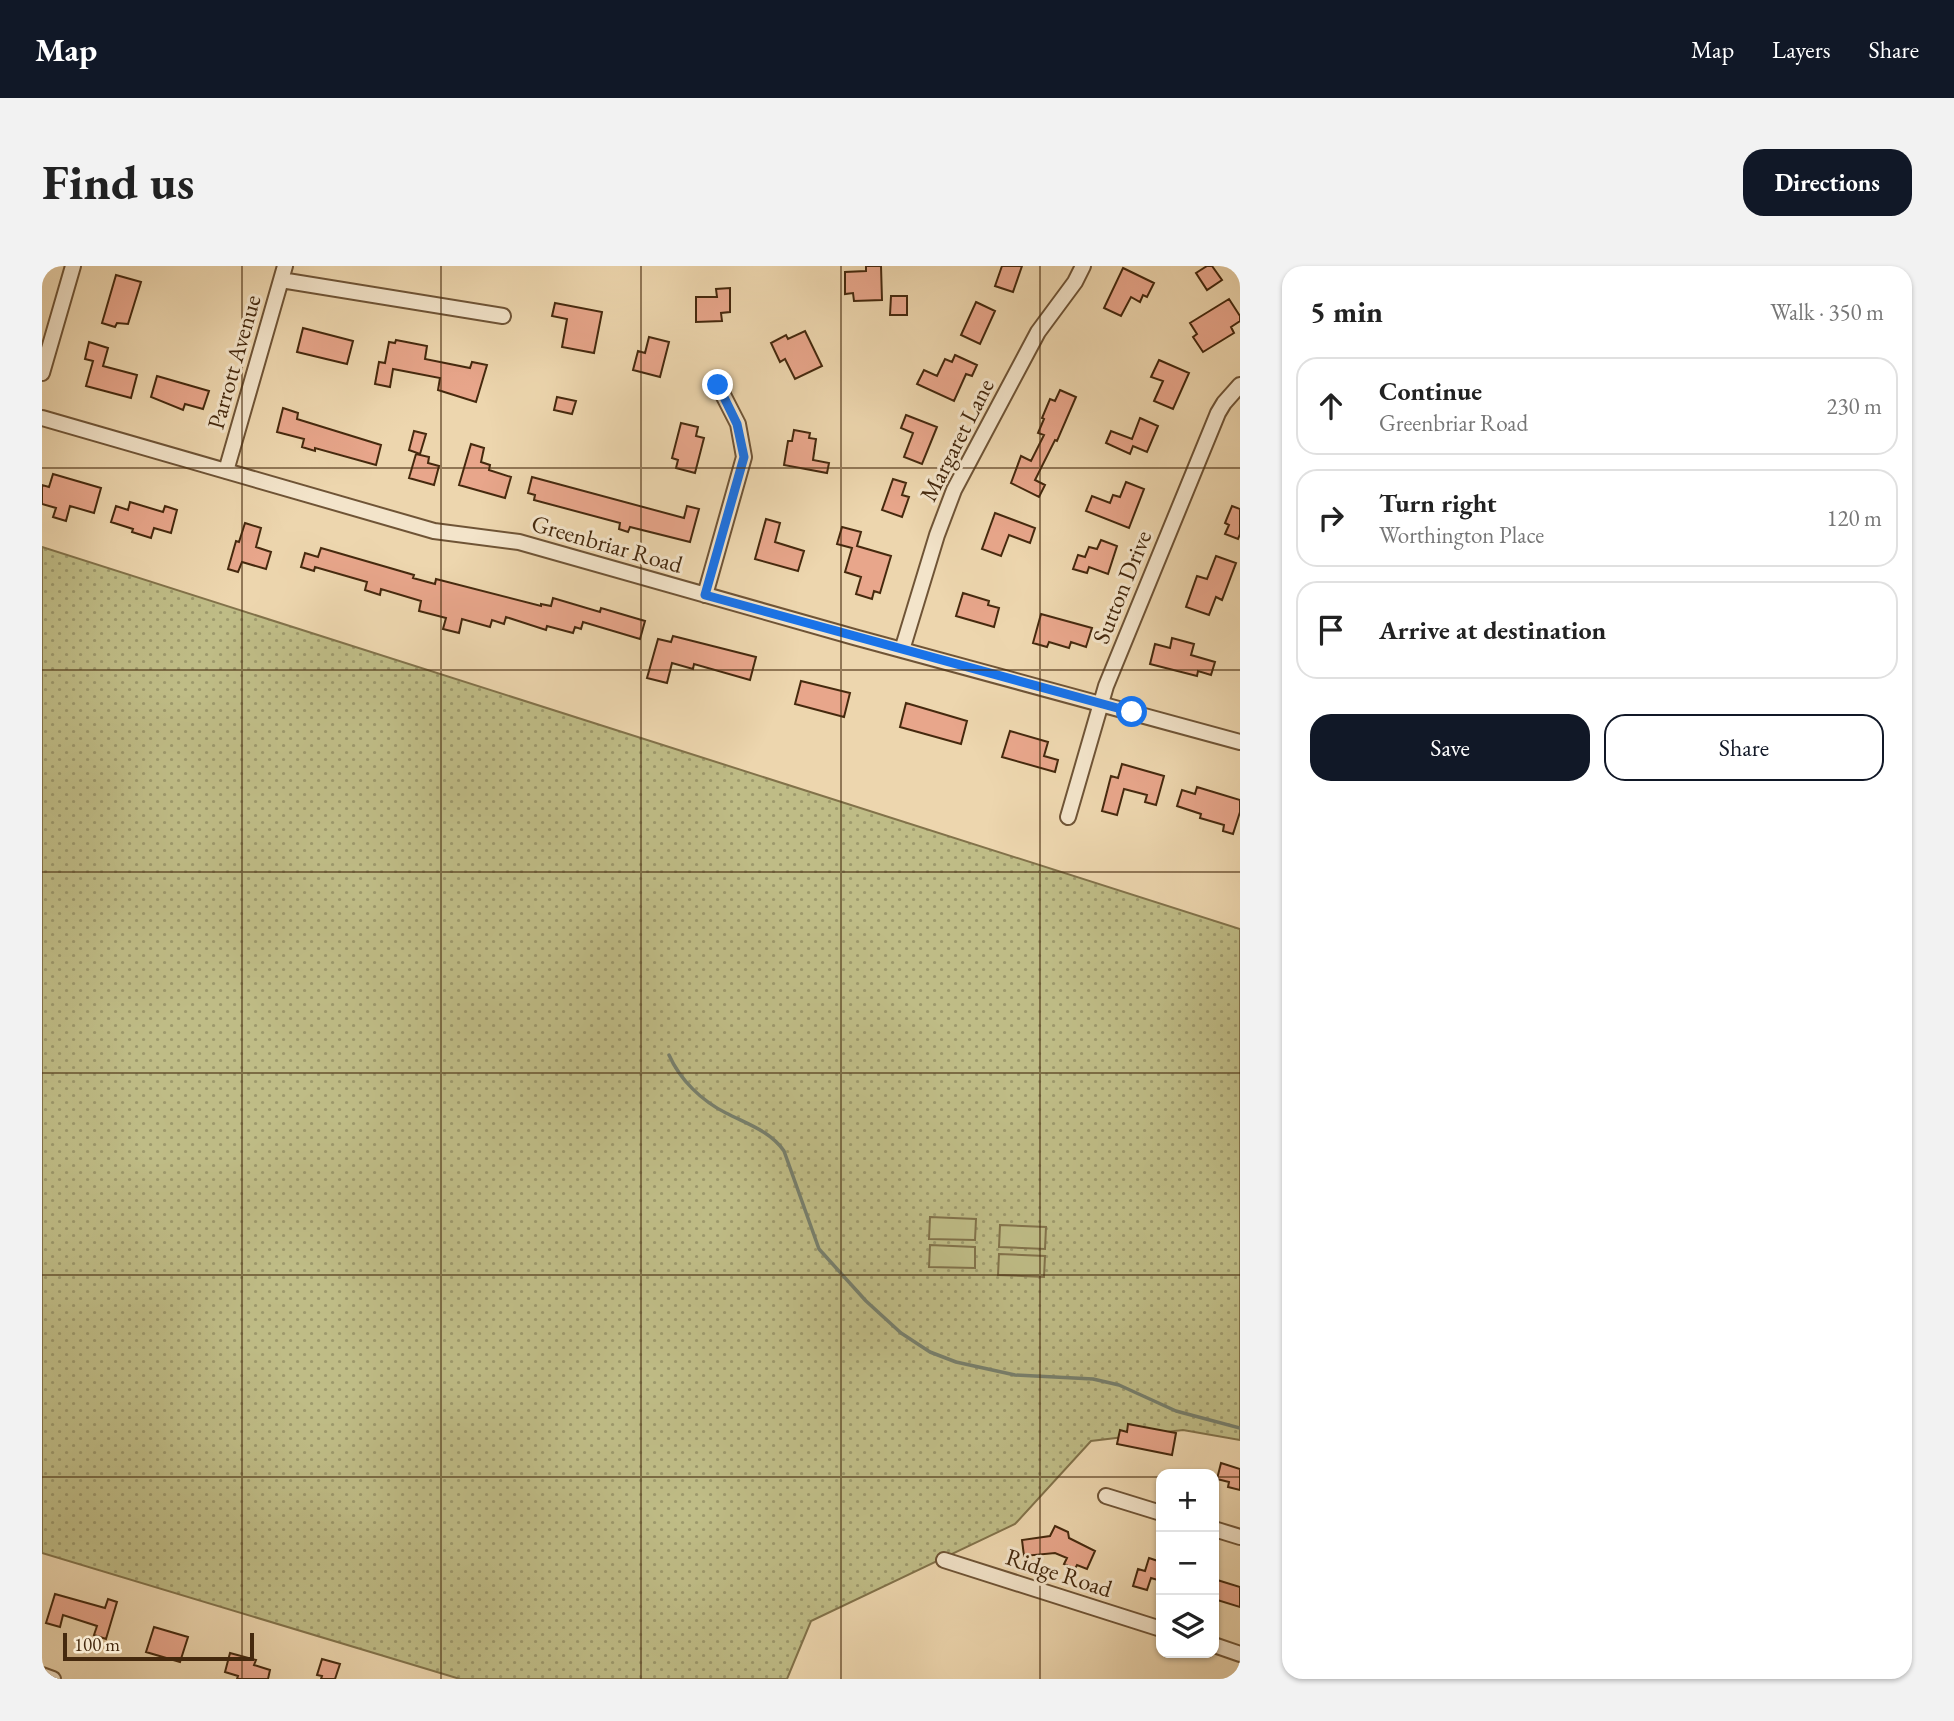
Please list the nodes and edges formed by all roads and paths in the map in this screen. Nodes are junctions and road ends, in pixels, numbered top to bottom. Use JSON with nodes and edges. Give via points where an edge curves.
{"nodes":[{"id":1,"x":72,"y":266,"type":"edge"},
{"id":2,"x":1083,"y":266,"type":"edge"},
{"id":3,"x":283,"y":273,"type":"edge"},
{"id":4,"x":503,"y":316,"type":"dead end"},
{"id":5,"x":42,"y":373,"type":"edge"},
{"id":6,"x":718,"y":385,"type":"dead end"},
{"id":7,"x":1240,"y":385,"type":"edge"},
{"id":8,"x":42,"y":418,"type":"edge"},
{"id":9,"x":226,"y":471,"type":"junction"},
{"id":10,"x":705,"y":595,"type":"junction"},
{"id":11,"x":902,"y":650,"type":"junction"},
{"id":12,"x":1101,"y":704,"type":"junction"},
{"id":13,"x":1240,"y":743,"type":"edge"},
{"id":14,"x":1068,"y":817,"type":"dead end"},
{"id":15,"x":1106,"y":1496,"type":"dead end"},
{"id":16,"x":1156,"y":1511,"type":"edge"},
{"id":17,"x":1219,"y":1531,"type":"edge"},
{"id":18,"x":1240,"y":1537,"type":"edge"},
{"id":19,"x":944,"y":1560,"type":"dead end"},
{"id":20,"x":1156,"y":1627,"type":"edge"},
{"id":21,"x":1219,"y":1648,"type":"edge"},
{"id":22,"x":1240,"y":1654,"type":"edge"},
{"id":23,"x":42,"y":1675,"type":"edge"},
{"id":24,"x":53,"y":1679,"type":"edge"}],
"edges":[{"from":1,"to":5,"type":"street"},
{"from":2,"to":11,"type":"street","name":"Margaret Lane","via":[[1038,332],[954,490]]},
{"from":3,"to":4,"type":"street"},
{"from":3,"to":9,"type":"street","name":"Parrott Avenue"},
{"from":6,"to":10,"type":"street","via":[[737,424],[744,457]]},
{"from":7,"to":12,"type":"street","name":"Sutton Drive","via":[[1218,413]]},
{"from":8,"to":9,"type":"street","name":"Greenbriar Road"},
{"from":9,"to":10,"type":"street","name":"Greenbriar Road","via":[[434,531],[519,542]]},
{"from":10,"to":11,"type":"street","name":"Greenbriar Road"},
{"from":11,"to":12,"type":"street","name":"Greenbriar Road"},
{"from":12,"to":13,"type":"street","name":"Greenbriar Road"},
{"from":12,"to":14,"type":"street","name":"Sutton Drive"},
{"from":15,"to":16,"type":"street"},
{"from":17,"to":18,"type":"street"},
{"from":19,"to":20,"type":"street","name":"Ridge Road"},
{"from":21,"to":22,"type":"street"},
{"from":23,"to":24,"type":"street"}]}
